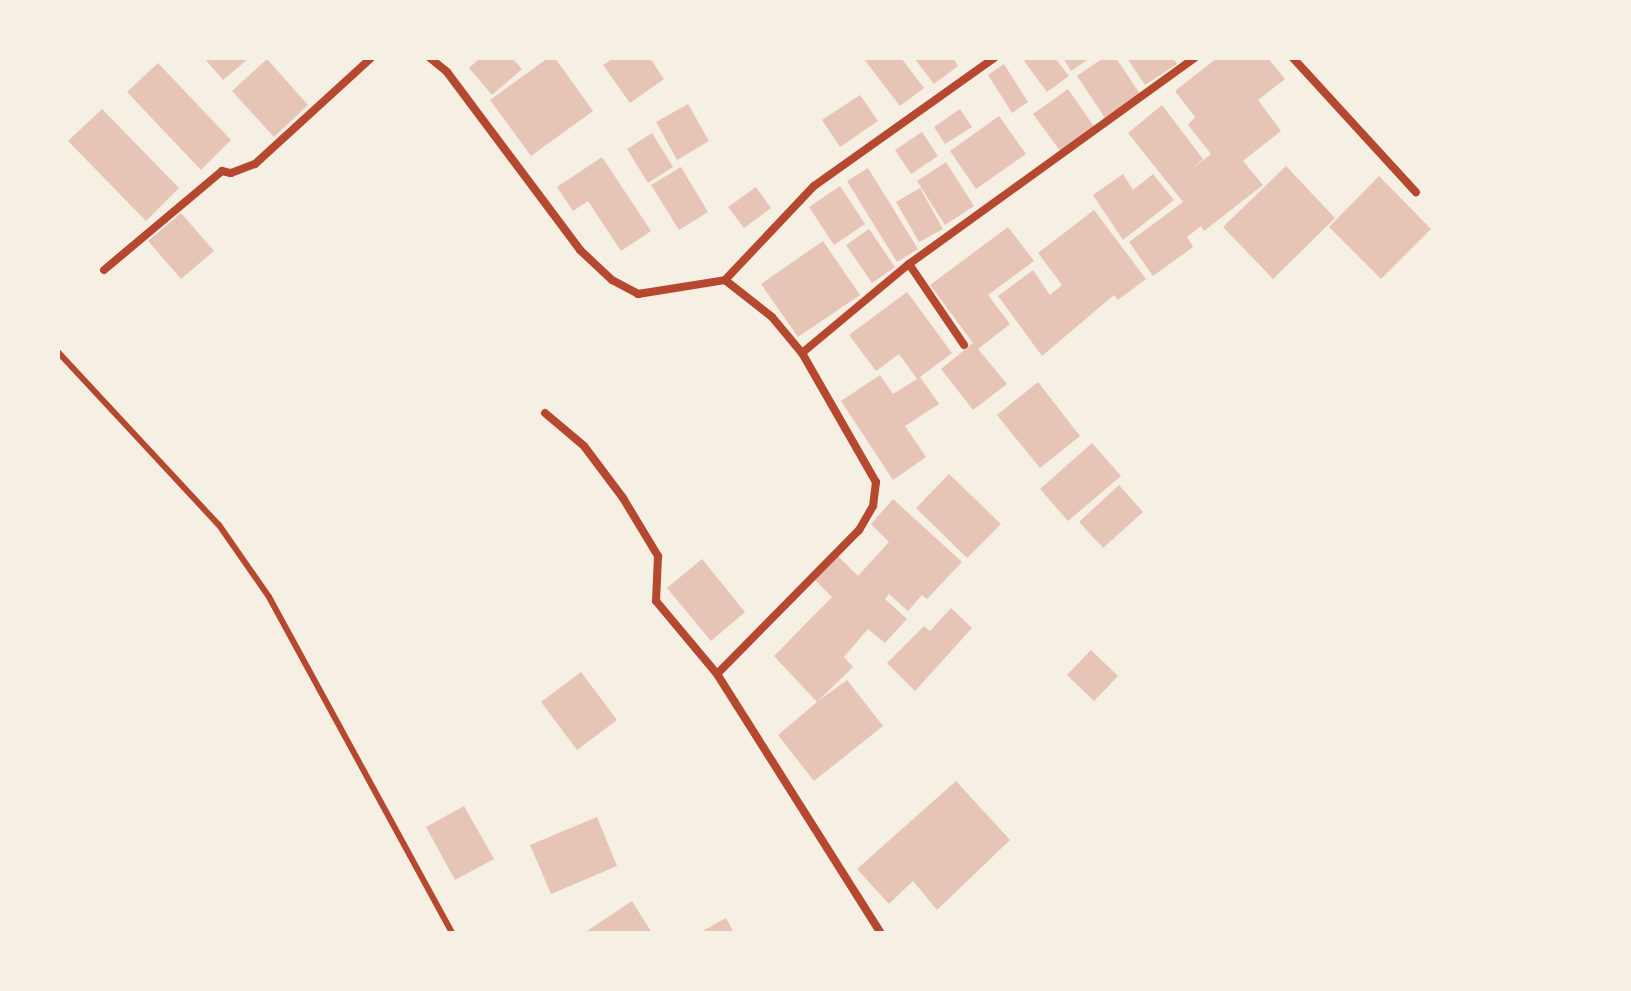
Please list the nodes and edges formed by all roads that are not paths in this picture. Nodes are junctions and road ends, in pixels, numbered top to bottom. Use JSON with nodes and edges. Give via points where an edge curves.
{"nodes":[{"id":1,"x":371,"y":58,"type":"edge"},
{"id":2,"x":430,"y":58,"type":"edge"},
{"id":3,"x":994,"y":58,"type":"edge"},
{"id":4,"x":1195,"y":58,"type":"edge"},
{"id":5,"x":1293,"y":58,"type":"edge"},
{"id":6,"x":1416,"y":192,"type":"dead end"},
{"id":7,"x":909,"y":264,"type":"junction"},
{"id":8,"x":104,"y":270,"type":"dead end"},
{"id":9,"x":725,"y":280,"type":"junction"},
{"id":10,"x":964,"y":345,"type":"dead end"},
{"id":11,"x":58,"y":352,"type":"edge"},
{"id":12,"x":802,"y":353,"type":"junction"},
{"id":13,"x":545,"y":413,"type":"dead end"},
{"id":14,"x":717,"y":674,"type":"junction"},
{"id":15,"x":452,"y":933,"type":"edge"},
{"id":16,"x":881,"y":933,"type":"edge"}],
"edges":[{"from":1,"to":8,"type":"street","via":[[255,164],[222,171]]},
{"from":2,"to":9,"type":"street","via":[[473,105],[580,250],[612,280],[638,294]]},
{"from":3,"to":9,"type":"street","via":[[814,186]]},
{"from":4,"to":7,"type":"street"},
{"from":5,"to":6,"type":"street"},
{"from":7,"to":10,"type":"street"},
{"from":7,"to":12,"type":"street"},
{"from":9,"to":12,"type":"street","via":[[772,317]]},
{"from":11,"to":15,"type":"lane","via":[[219,525],[269,597]]},
{"from":12,"to":14,"type":"street","via":[[876,482],[873,506],[859,530]]},
{"from":13,"to":14,"type":"street","via":[[584,446],[623,498],[658,556],[656,601]]},
{"from":14,"to":16,"type":"street"}]}
